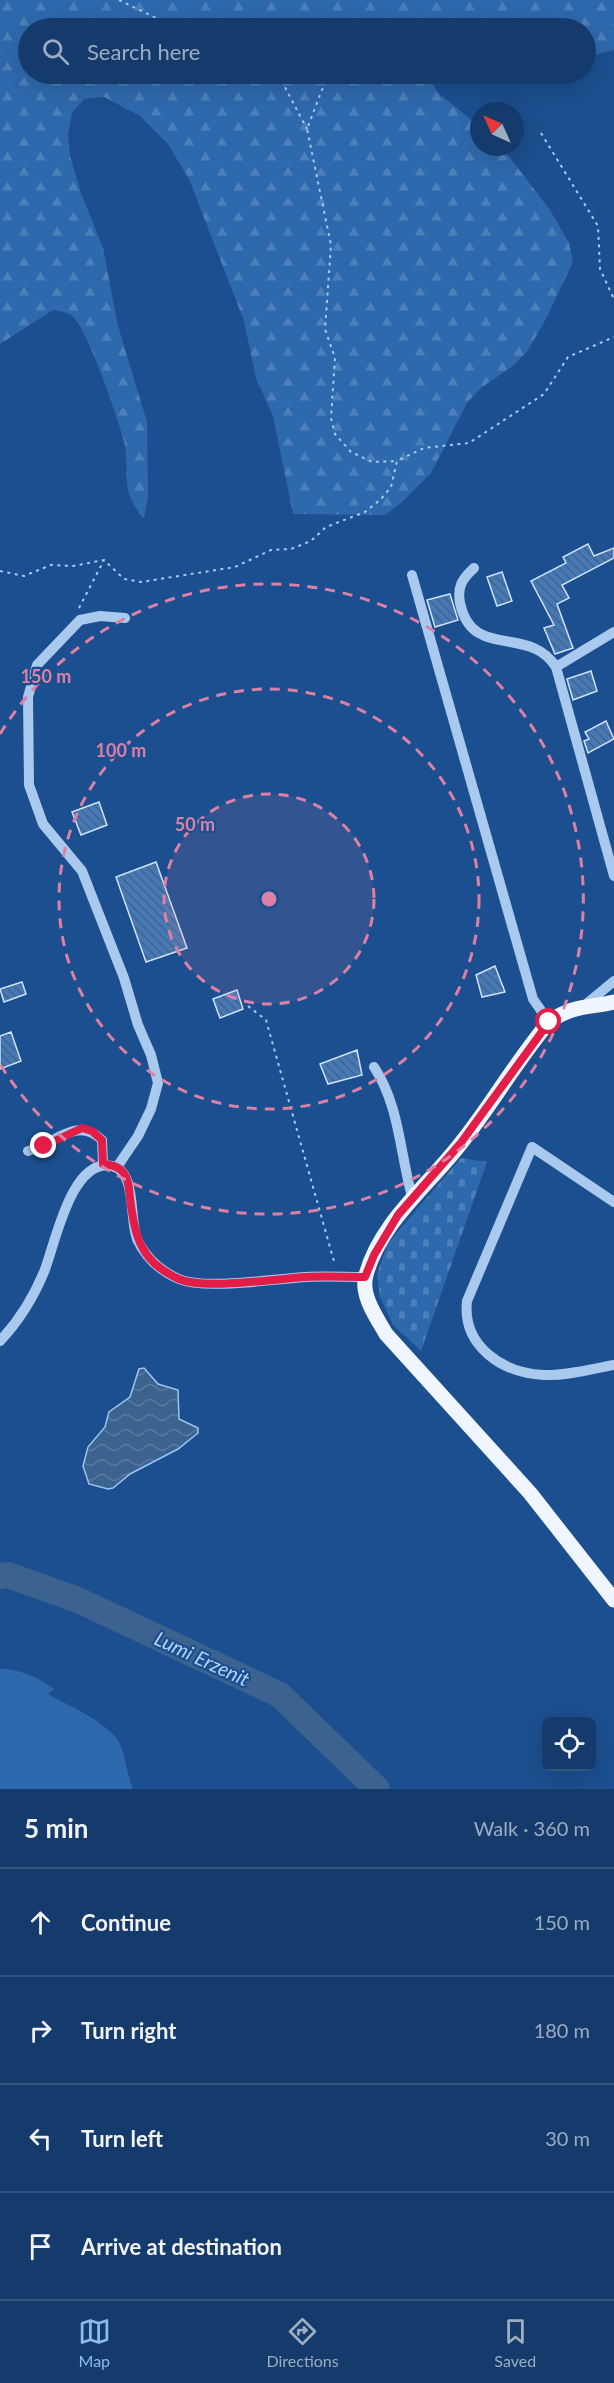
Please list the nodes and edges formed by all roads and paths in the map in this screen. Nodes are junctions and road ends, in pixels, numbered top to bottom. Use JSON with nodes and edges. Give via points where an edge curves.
{"nodes":[{"id":1,"x":119,"y":0,"type":"edge"},
{"id":2,"x":156,"y":18,"type":"edge"},
{"id":3,"x":283,"y":84,"type":"edge"},
{"id":4,"x":324,"y":84,"type":"edge"},
{"id":5,"x":307,"y":129,"type":"junction"},
{"id":6,"x":541,"y":133,"type":"dead end"},
{"id":7,"x":614,"y":299,"type":"edge"},
{"id":8,"x":614,"y":337,"type":"edge"},
{"id":9,"x":397,"y":461,"type":"junction"},
{"id":10,"x":104,"y":560,"type":"junction"},
{"id":11,"x":474,"y":567,"type":"dead end"},
{"id":12,"x":0,"y":572,"type":"edge"},
{"id":13,"x":412,"y":575,"type":"dead end"},
{"id":14,"x":125,"y":618,"type":"dead end"},
{"id":15,"x":80,"y":620,"type":"junction"},
{"id":16,"x":614,"y":632,"type":"edge"},
{"id":17,"x":556,"y":667,"type":"junction"},
{"id":18,"x":614,"y":876,"type":"edge"},
{"id":19,"x":614,"y":981,"type":"edge"},
{"id":20,"x":614,"y":1002,"type":"edge"},
{"id":21,"x":585,"y":1005,"type":"junction"},
{"id":22,"x":248,"y":1006,"type":"dead end"},
{"id":23,"x":549,"y":1022,"type":"junction"},
{"id":24,"x":374,"y":1067,"type":"dead end"},
{"id":25,"x":28,"y":1151,"type":"dead end"},
{"id":26,"x":103,"y":1164,"type":"junction"},
{"id":27,"x":117,"y":1167,"type":"junction"},
{"id":28,"x":413,"y":1200,"type":"junction"},
{"id":29,"x":614,"y":1202,"type":"edge"},
{"id":30,"x":338,"y":1277,"type":"junction"},
{"id":31,"x":365,"y":1277,"type":"junction"},
{"id":32,"x":0,"y":1341,"type":"edge"},
{"id":33,"x":614,"y":1365,"type":"edge"},
{"id":34,"x":614,"y":1600,"type":"edge"}],
"edges":[{"from":1,"to":2,"type":"path"},
{"from":3,"to":5,"type":"path"},
{"from":4,"to":5,"type":"path"},
{"from":5,"to":9,"type":"path","via":[[331,245],[325,329],[335,358],[331,418],[335,434],[351,452],[372,462]]},
{"from":6,"to":7,"type":"path","via":[[598,226],[600,269]]},
{"from":8,"to":9,"type":"path","via":[[568,357],[544,394],[469,443],[424,448]]},
{"from":9,"to":10,"type":"path","via":[[391,487],[381,499],[364,512],[326,527],[311,541],[291,549],[271,550],[236,567],[141,582],[124,579]]},
{"from":10,"to":12,"type":"path","via":[[51,566],[24,576]]},
{"from":10,"to":15,"type":"path","via":[[78,611]]},
{"from":11,"to":17,"type":"street","via":[[463,578],[458,591],[468,625],[478,634],[534,647],[548,655]]},
{"from":13,"to":23,"type":"street","via":[[533,999]]},
{"from":14,"to":15,"type":"street","via":[[100,616]]},
{"from":15,"to":27,"type":"street","via":[[37,664],[28,697],[29,785],[43,824],[81,871],[158,1083],[138,1136]]},
{"from":16,"to":17,"type":"street"},
{"from":17,"to":18,"type":"street"},
{"from":19,"to":21,"type":"street"},
{"from":20,"to":21,"type":"main road"},
{"from":21,"to":23,"type":"main road","via":[[563,1012]]},
{"from":22,"to":30,"type":"path","via":[[266,1020]]},
{"from":23,"to":28,"type":"main road","via":[[460,1144]]},
{"from":24,"to":28,"type":"street","via":[[383,1080],[403,1145]]},
{"from":25,"to":26,"type":"street","via":[[82,1128],[102,1140]]},
{"from":26,"to":27,"type":"street"},
{"from":26,"to":32,"type":"street","via":[[85,1176],[72,1194],[44,1272]]},
{"from":27,"to":30,"type":"street","via":[[129,1183],[132,1220],[146,1255],[160,1269],[181,1280],[202,1283]]},
{"from":28,"to":31,"type":"main road","via":[[386,1234]]},
{"from":29,"to":33,"type":"street","via":[[532,1147],[467,1301],[465,1317],[476,1344],[511,1370],[545,1375]]},
{"from":30,"to":31,"type":"street"},
{"from":31,"to":34,"type":"main road","via":[[371,1309],[386,1334],[530,1493]]}]}
